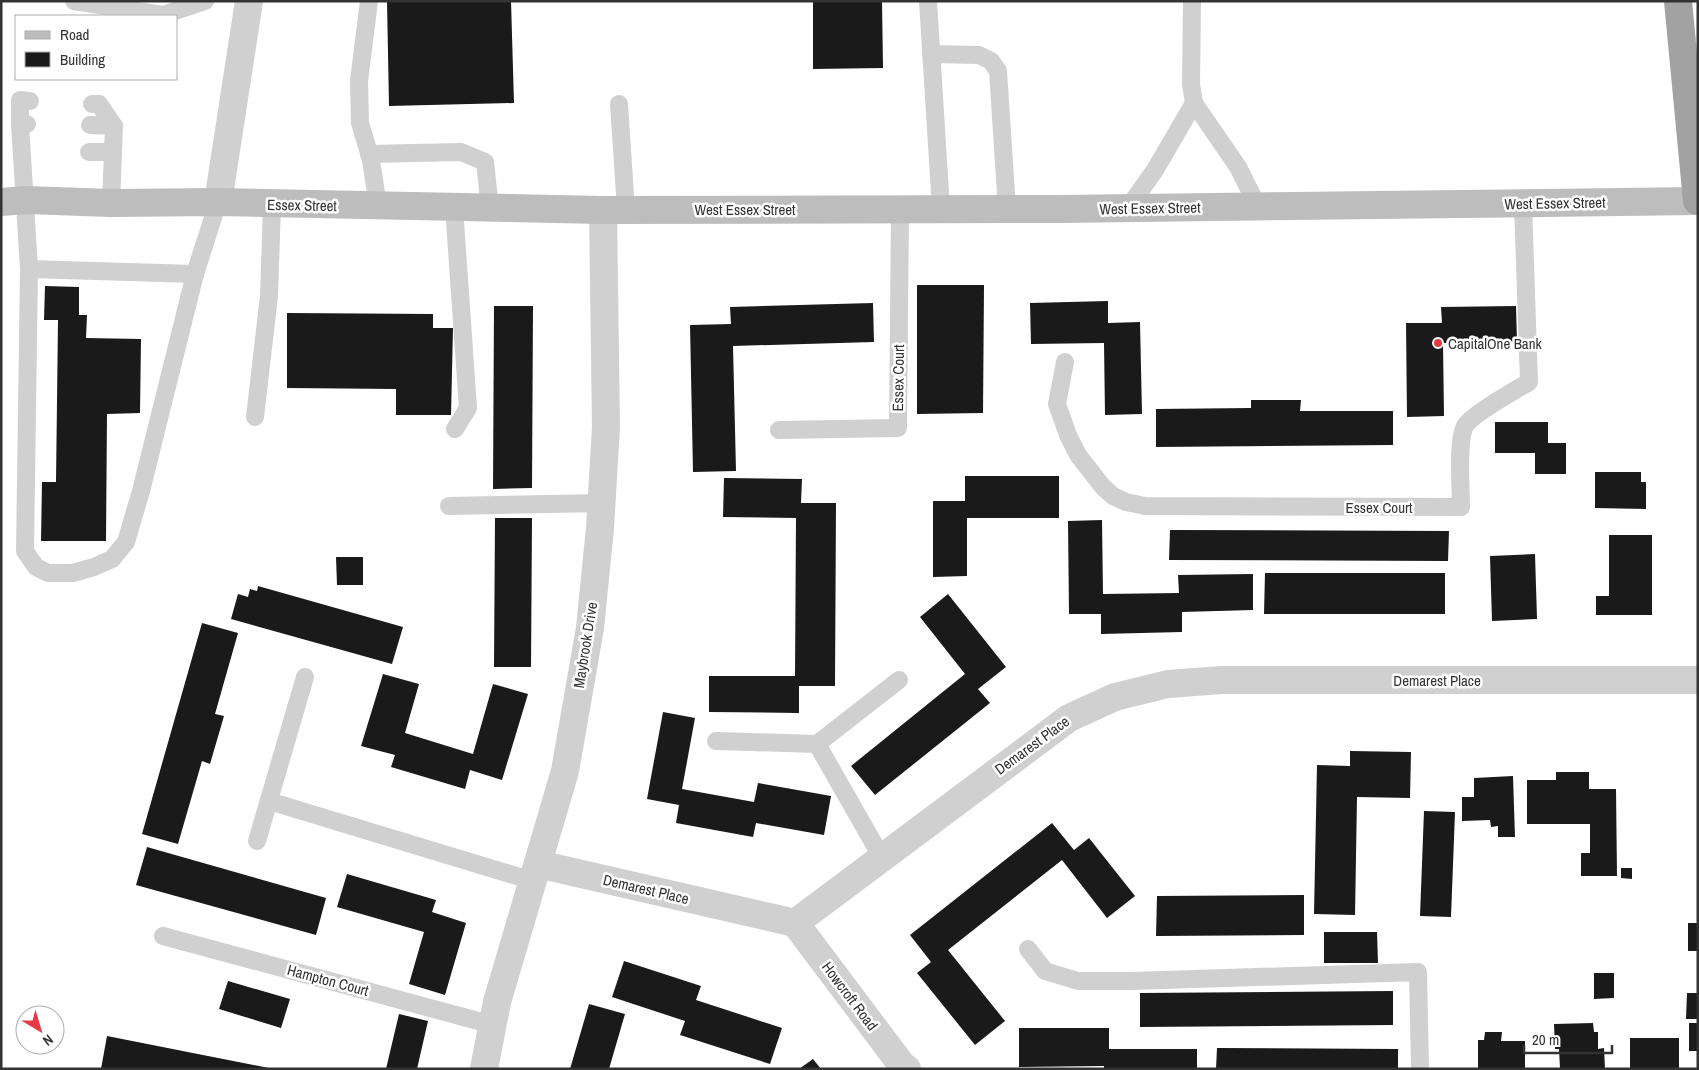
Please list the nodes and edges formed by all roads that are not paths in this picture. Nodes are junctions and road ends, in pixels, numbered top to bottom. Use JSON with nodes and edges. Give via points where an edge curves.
{"nodes":[{"id":1,"x":74,"y":1,"type":"edge"},
{"id":2,"x":205,"y":1,"type":"edge"},
{"id":3,"x":249,"y":1,"type":"edge"},
{"id":4,"x":368,"y":1,"type":"edge"},
{"id":5,"x":928,"y":1,"type":"edge"},
{"id":6,"x":1192,"y":1,"type":"edge"},
{"id":7,"x":1678,"y":1,"type":"edge"},
{"id":8,"x":157,"y":15,"type":"edge"},
{"id":9,"x":166,"y":15,"type":"edge"},
{"id":10,"x":931,"y":54,"type":"junction"},
{"id":11,"x":30,"y":101,"type":"dead end"},
{"id":12,"x":1194,"y":103,"type":"junction"},
{"id":13,"x":92,"y":104,"type":"dead end"},
{"id":14,"x":619,"y":104,"type":"dead end"},
{"id":15,"x":90,"y":125,"type":"dead end"},
{"id":16,"x":114,"y":126,"type":"junction"},
{"id":17,"x":89,"y":152,"type":"dead end"},
{"id":18,"x":113,"y":152,"type":"junction"},
{"id":19,"x":369,"y":154,"type":"junction"},
{"id":20,"x":13,"y":201,"type":"edge"},
{"id":21,"x":1697,"y":201,"type":"edge"},
{"id":22,"x":218,"y":202,"type":"junction"},
{"id":23,"x":111,"y":203,"type":"junction"},
{"id":24,"x":1523,"y":204,"type":"junction"},
{"id":25,"x":272,"y":205,"type":"junction"},
{"id":26,"x":378,"y":206,"type":"junction"},
{"id":27,"x":1258,"y":206,"type":"junction"},
{"id":28,"x":454,"y":207,"type":"junction"},
{"id":29,"x":490,"y":208,"type":"junction"},
{"id":30,"x":1128,"y":208,"type":"junction"},
{"id":31,"x":900,"y":209,"type":"junction"},
{"id":32,"x":941,"y":209,"type":"junction"},
{"id":33,"x":1007,"y":209,"type":"junction"},
{"id":34,"x":615,"y":210,"type":"junction"},
{"id":35,"x":30,"y":269,"type":"junction"},
{"id":36,"x":195,"y":274,"type":"junction"},
{"id":37,"x":1065,"y":362,"type":"dead end"},
{"id":38,"x":255,"y":417,"type":"dead end"},
{"id":39,"x":454,"y":429,"type":"dead end"},
{"id":40,"x":779,"y":430,"type":"dead end"},
{"id":41,"x":602,"y":503,"type":"junction"},
{"id":42,"x":449,"y":506,"type":"dead end"},
{"id":43,"x":305,"y":677,"type":"dead end"},
{"id":44,"x":899,"y":680,"type":"dead end"},
{"id":45,"x":1698,"y":680,"type":"edge"},
{"id":46,"x":716,"y":741,"type":"dead end"},
{"id":47,"x":816,"y":744,"type":"junction"},
{"id":48,"x":269,"y":801,"type":"junction"},
{"id":49,"x":257,"y":841,"type":"dead end"},
{"id":50,"x":882,"y":858,"type":"junction"},
{"id":51,"x":535,"y":872,"type":"junction"},
{"id":52,"x":795,"y":923,"type":"junction"},
{"id":53,"x":163,"y":936,"type":"dead end"},
{"id":54,"x":1028,"y":949,"type":"dead end"},
{"id":55,"x":493,"y":1025,"type":"junction"},
{"id":56,"x":484,"y":1069,"type":"edge"},
{"id":57,"x":907,"y":1069,"type":"edge"},
{"id":58,"x":1420,"y":1069,"type":"edge"}],
"edges":[{"from":1,"to":8,"type":"lane"},
{"from":2,"to":9,"type":"lane"},
{"from":3,"to":22,"type":"street"},
{"from":4,"to":19,"type":"lane","via":[[358,81],[360,123]]},
{"from":5,"to":10,"type":"lane"},
{"from":6,"to":12,"type":"lane","via":[[1191,84]]},
{"from":7,"to":21,"type":"highway"},
{"from":10,"to":32,"type":"lane"},
{"from":10,"to":33,"type":"lane","via":[[979,55],[991,60],[998,70]]},
{"from":11,"to":20,"type":"lane","via":[[20,100],[26,152]]},
{"from":12,"to":27,"type":"lane","via":[[1238,167]]},
{"from":12,"to":30,"type":"lane","via":[[1155,170]]},
{"from":13,"to":16,"type":"lane","via":[[99,104]]},
{"from":14,"to":34,"type":"lane"},
{"from":15,"to":16,"type":"lane"},
{"from":16,"to":18,"type":"lane"},
{"from":17,"to":18,"type":"lane"},
{"from":18,"to":23,"type":"lane"},
{"from":19,"to":26,"type":"lane"},
{"from":19,"to":29,"type":"lane","via":[[461,152],[485,162]]},
{"from":20,"to":23,"type":"main road","name":"Essex Street"},
{"from":20,"to":35,"type":"lane"},
{"from":21,"to":24,"type":"main road","name":"West Essex Street"},
{"from":22,"to":23,"type":"main road","name":"Essex Street"},
{"from":22,"to":25,"type":"main road","name":"Essex Street"},
{"from":22,"to":36,"type":"lane"},
{"from":24,"to":27,"type":"main road","name":"West Essex Street"},
{"from":24,"to":37,"type":"lane","name":"Essex Court","via":[[1529,382],[1466,424],[1462,435],[1461,507],[1146,506],[1126,502],[1103,487],[1078,455],[1068,435],[1057,404]]},
{"from":25,"to":26,"type":"main road","name":"Essex Street"},
{"from":25,"to":38,"type":"lane","via":[[269,296]]},
{"from":26,"to":28,"type":"main road","name":"Essex Street"},
{"from":27,"to":30,"type":"main road","name":"West Essex Street"},
{"from":28,"to":29,"type":"main road","name":"Essex Street"},
{"from":28,"to":39,"type":"lane","via":[[468,408]]},
{"from":29,"to":34,"type":"main road","name":"Essex Street"},
{"from":30,"to":33,"type":"main road","name":"West Essex Street"},
{"from":31,"to":32,"type":"main road","name":"West Essex Street"},
{"from":31,"to":34,"type":"main road","name":"West Essex Street"},
{"from":31,"to":40,"type":"lane","name":"Essex Court","via":[[898,428]]},
{"from":32,"to":33,"type":"main road","name":"West Essex Street"},
{"from":34,"to":41,"type":"street","name":"Maybrook Drive"},
{"from":35,"to":36,"type":"lane"},
{"from":35,"to":36,"type":"lane","via":[[25,551],[36,567],[48,573],[73,573],[94,568],[112,559],[126,542]]},
{"from":41,"to":42,"type":"lane"},
{"from":41,"to":51,"type":"street","name":"Maybrook Drive","via":[[590,628],[565,771]]},
{"from":43,"to":48,"type":"lane"},
{"from":44,"to":47,"type":"lane"},
{"from":45,"to":50,"type":"street","name":"Demarest Place","via":[[1222,680],[1168,684],[1115,698],[1068,718]]},
{"from":46,"to":47,"type":"lane"},
{"from":47,"to":50,"type":"lane"},
{"from":48,"to":49,"type":"lane"},
{"from":48,"to":51,"type":"lane"},
{"from":50,"to":52,"type":"street","name":"Demarest Place"},
{"from":51,"to":52,"type":"street","name":"Demarest Place"},
{"from":51,"to":55,"type":"street","name":"Maybrook Drive"},
{"from":52,"to":57,"type":"street","name":"Howcroft Road"},
{"from":53,"to":55,"type":"lane","name":"Hampton Court"},
{"from":54,"to":58,"type":"lane","via":[[1045,971],[1078,981],[1418,972]]},
{"from":55,"to":56,"type":"street","name":"Maybrook Drive"}]}
